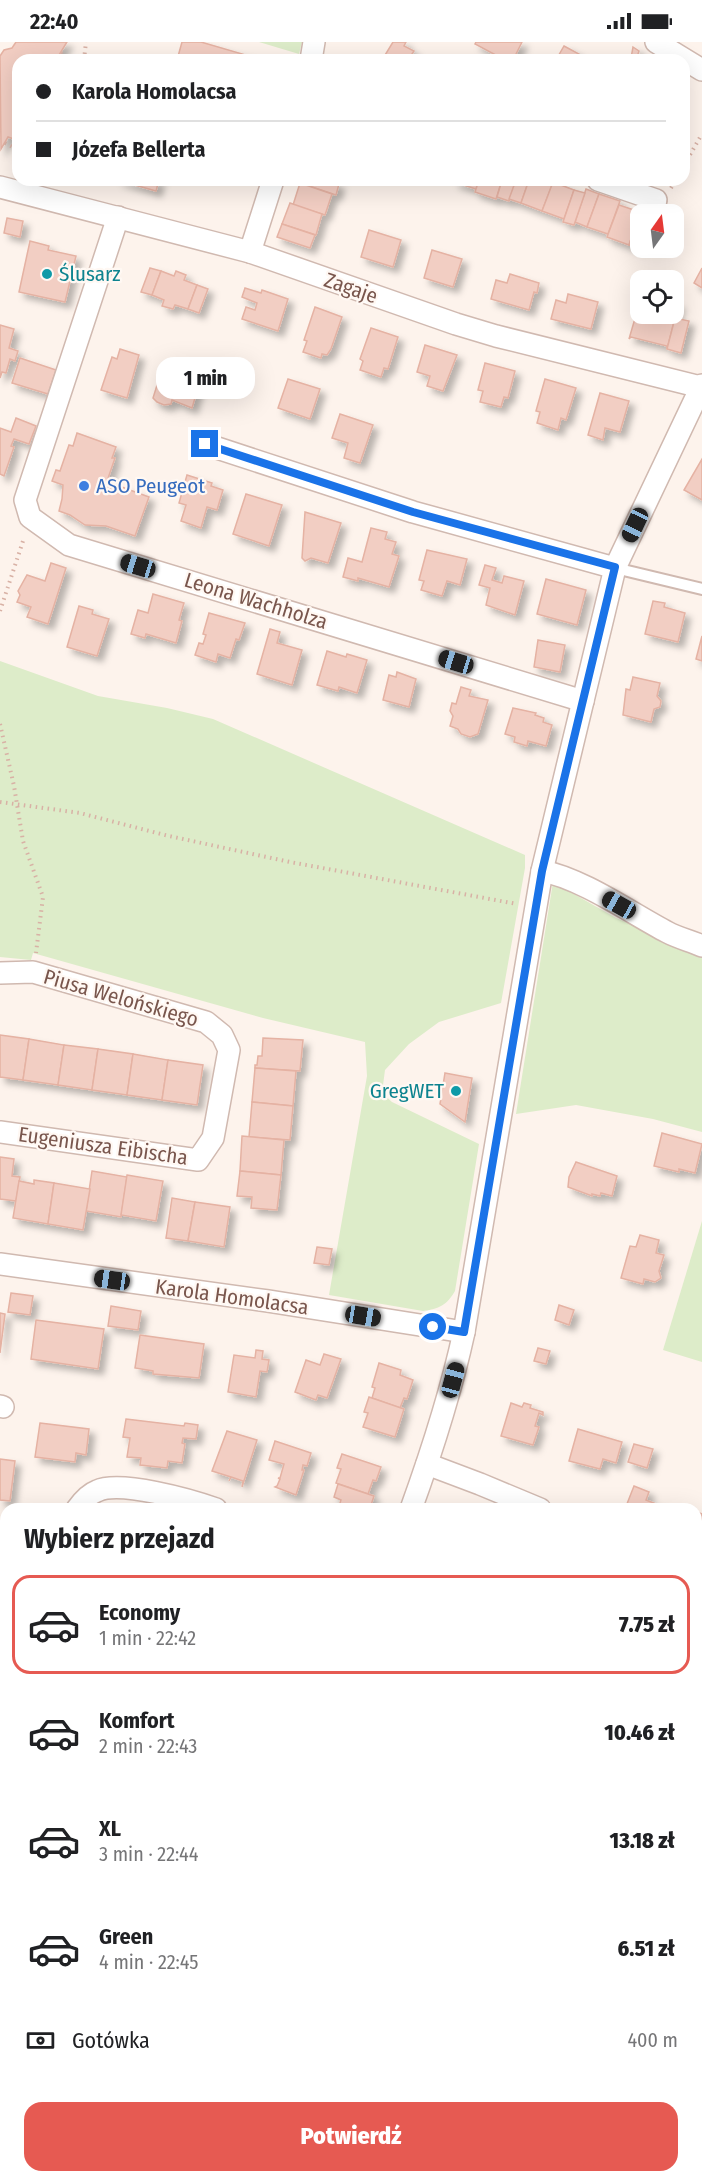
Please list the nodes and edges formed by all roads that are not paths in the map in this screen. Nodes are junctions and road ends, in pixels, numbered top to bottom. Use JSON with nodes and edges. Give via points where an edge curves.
{"nodes":[{"id":1,"x":656,"y":42,"type":"edge"},
{"id":2,"x":676,"y":54,"type":"edge"},
{"id":3,"x":271,"y":186,"type":"edge"},
{"id":4,"x":615,"y":186,"type":"edge"},
{"id":5,"x":0,"y":187,"type":"edge"},
{"id":6,"x":656,"y":200,"type":"dead end"},
{"id":7,"x":118,"y":217,"type":"junction"},
{"id":8,"x":250,"y":252,"type":"junction"},
{"id":9,"x":701,"y":386,"type":"edge"},
{"id":10,"x":205,"y":444,"type":"dead end"},
{"id":11,"x":615,"y":567,"type":"junction"},
{"id":12,"x":702,"y":589,"type":"edge"},
{"id":13,"x":583,"y":700,"type":"junction"},
{"id":14,"x":542,"y":871,"type":"junction"},
{"id":15,"x":702,"y":946,"type":"edge"},
{"id":16,"x":0,"y":973,"type":"edge"},
{"id":17,"x":229,"y":1050,"type":"joint"},
{"id":18,"x":0,"y":1132,"type":"edge"},
{"id":19,"x":0,"y":1264,"type":"edge"},
{"id":20,"x":464,"y":1332,"type":"junction"},
{"id":21,"x":427,"y":1464,"type":"junction"},
{"id":22,"x":81,"y":1503,"type":"edge"},
{"id":23,"x":196,"y":1503,"type":"edge"},
{"id":24,"x":413,"y":1503,"type":"edge"},
{"id":25,"x":526,"y":1503,"type":"edge"}],
"edges":[{"from":1,"to":2,"type":"street"},
{"from":3,"to":8,"type":"street"},
{"from":4,"to":6,"type":"street"},
{"from":5,"to":7,"type":"street","name":"Zagaje"},
{"from":7,"to":8,"type":"street","name":"Zagaje"},
{"from":7,"to":13,"type":"street","name":"Leona Wachholza","via":[[26,500],[30,517],[69,545]]},
{"from":8,"to":9,"type":"street","name":"Zagaje","via":[[456,324]]},
{"from":9,"to":11,"type":"street"},
{"from":10,"to":11,"type":"street","via":[[413,512]]},
{"from":11,"to":12,"type":"lane"},
{"from":11,"to":13,"type":"street"},
{"from":13,"to":14,"type":"street"},
{"from":14,"to":15,"type":"street","via":[[554,873]]},
{"from":14,"to":20,"type":"street"},
{"from":16,"to":17,"type":"street","name":"Piusa Welońskiego","via":[[33,972],[206,1022],[222,1035]]},
{"from":17,"to":18,"type":"street","name":"Eugeniusza Eibischa","via":[[213,1138],[198,1160]]},
{"from":19,"to":20,"type":"street","name":"Karola Homolacsa"},
{"from":20,"to":21,"type":"street"},
{"from":21,"to":24,"type":"street"},
{"from":21,"to":25,"type":"street"},
{"from":22,"to":23,"type":"street","via":[[98,1490],[120,1488]]}]}
